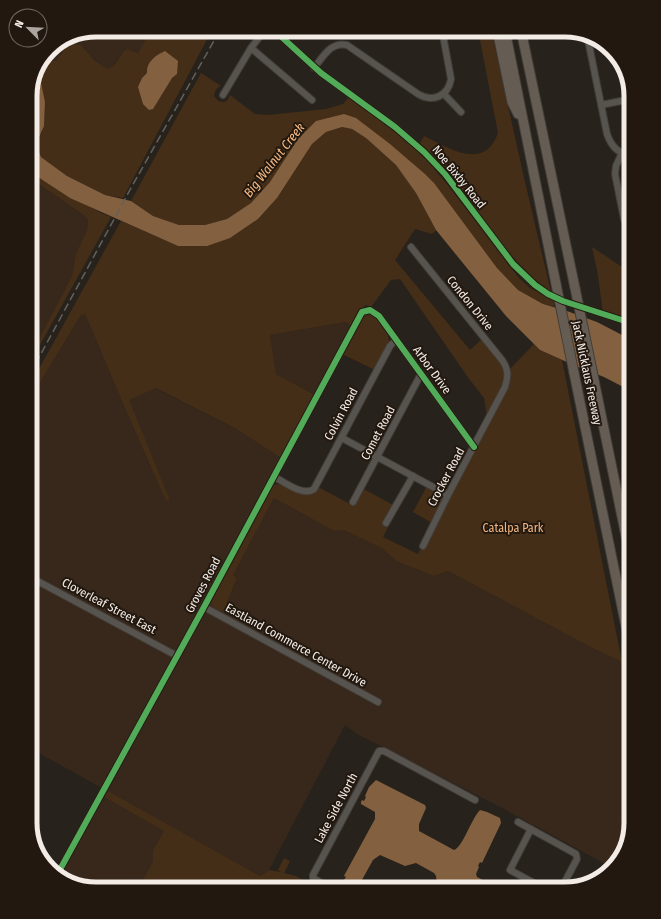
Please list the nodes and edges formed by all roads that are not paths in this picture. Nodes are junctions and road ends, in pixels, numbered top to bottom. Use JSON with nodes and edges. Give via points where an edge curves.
{"nodes":[{"id":1,"x":260,"y":37,"type":"edge"},
{"id":2,"x":281,"y":37,"type":"edge"},
{"id":3,"x":443,"y":37,"type":"edge"},
{"id":4,"x":498,"y":37,"type":"edge"},
{"id":5,"x":506,"y":37,"type":"edge"},
{"id":6,"x":522,"y":37,"type":"edge"},
{"id":7,"x":528,"y":37,"type":"edge"},
{"id":8,"x":588,"y":42,"type":"edge"},
{"id":9,"x":251,"y":48,"type":"junction"},
{"id":10,"x":314,"y":68,"type":"junction"},
{"id":11,"x":444,"y":94,"type":"junction"},
{"id":12,"x":223,"y":95,"type":"dead end"},
{"id":13,"x":312,"y":100,"type":"dead end"},
{"id":14,"x":624,"y":100,"type":"edge"},
{"id":15,"x":537,"y":105,"type":"junction"},
{"id":16,"x":601,"y":105,"type":"junction"},
{"id":17,"x":461,"y":112,"type":"dead end"},
{"id":18,"x":524,"y":125,"type":"junction"},
{"id":19,"x":622,"y":153,"type":"joint"},
{"id":20,"x":624,"y":219,"type":"edge"},
{"id":21,"x":411,"y":247,"type":"dead end"},
{"id":22,"x":370,"y":310,"type":"joint"},
{"id":23,"x":624,"y":321,"type":"edge"},
{"id":24,"x":396,"y":340,"type":"junction"},
{"id":25,"x":421,"y":374,"type":"junction"},
{"id":26,"x":508,"y":375,"type":"joint"},
{"id":27,"x":342,"y":438,"type":"junction"},
{"id":28,"x":474,"y":447,"type":"junction"},
{"id":29,"x":377,"y":457,"type":"junction"},
{"id":30,"x":413,"y":476,"type":"junction"},
{"id":31,"x":274,"y":477,"type":"junction"},
{"id":32,"x":448,"y":495,"type":"junction"},
{"id":33,"x":353,"y":502,"type":"dead end"},
{"id":34,"x":386,"y":523,"type":"dead end"},
{"id":35,"x":624,"y":527,"type":"edge"},
{"id":36,"x":423,"y":546,"type":"dead end"},
{"id":37,"x":37,"y":581,"type":"edge"},
{"id":38,"x":204,"y":607,"type":"junction"},
{"id":39,"x":624,"y":617,"type":"edge"},
{"id":40,"x":177,"y":656,"type":"junction"},
{"id":41,"x":378,"y":702,"type":"dead end"},
{"id":42,"x":475,"y":800,"type":"dead end"},
{"id":43,"x":518,"y":822,"type":"dead end"},
{"id":44,"x":531,"y":829,"type":"junction"},
{"id":45,"x":60,"y":870,"type":"edge"},
{"id":46,"x":320,"y":882,"type":"edge"},
{"id":47,"x":532,"y":882,"type":"edge"},
{"id":48,"x":565,"y":882,"type":"edge"}],
"edges":[{"from":1,"to":9,"type":"street"},
{"from":2,"to":10,"type":"street","name":"Noe Bixby Road"},
{"from":3,"to":11,"type":"street","via":[[451,79]]},
{"from":4,"to":18,"type":"highway","via":[[512,102]]},
{"from":5,"to":18,"type":"highway","name":"Jack Nicklaus Freeway"},
{"from":6,"to":15,"type":"highway","name":"Jack Nicklaus Freeway"},
{"from":7,"to":15,"type":"highway"},
{"from":8,"to":16,"type":"street"},
{"from":9,"to":12,"type":"street"},
{"from":9,"to":13,"type":"street"},
{"from":10,"to":11,"type":"street","via":[[333,46],[344,44],[351,46],[422,96],[436,98]]},
{"from":10,"to":23,"type":"street","name":"Noe Bixby Road","via":[[395,127],[424,152],[514,264],[535,285],[563,301]]},
{"from":11,"to":17,"type":"street"},
{"from":14,"to":16,"type":"street"},
{"from":15,"to":35,"type":"highway","name":"Jack Nicklaus Freeway","bridge":true},
{"from":16,"to":19,"type":"street","via":[[609,140]]},
{"from":18,"to":39,"type":"highway","name":"Jack Nicklaus Freeway","bridge":true},
{"from":19,"to":20,"type":"street","via":[[615,174]]},
{"from":21,"to":26,"type":"street","name":"Condon Drive","via":[[502,360]]},
{"from":22,"to":24,"type":"street","name":"Arbor Drive","via":[[379,316]]},
{"from":22,"to":31,"type":"street","name":"Groves Road","via":[[360,314]]},
{"from":24,"to":25,"type":"street","name":"Arbor Drive"},
{"from":24,"to":27,"type":"street","name":"Colvin Road","via":[[390,346]]},
{"from":25,"to":28,"type":"street","name":"Arbor Drive"},
{"from":25,"to":29,"type":"street","name":"Comet Road"},
{"from":26,"to":28,"type":"street","name":"Crocker Road","via":[[505,387]]},
{"from":27,"to":29,"type":"street"},
{"from":27,"to":31,"type":"street","name":"Colvin Road","via":[[314,489],[302,492]]},
{"from":28,"to":32,"type":"street","name":"Crocker Road"},
{"from":29,"to":30,"type":"street"},
{"from":29,"to":33,"type":"street","name":"Comet Road"},
{"from":30,"to":32,"type":"street"},
{"from":30,"to":34,"type":"street"},
{"from":31,"to":38,"type":"street","name":"Groves Road"},
{"from":32,"to":36,"type":"street","name":"Crocker Road"},
{"from":37,"to":40,"type":"street","name":"Cloverleaf Street East"},
{"from":38,"to":40,"type":"street","name":"Groves Road"},
{"from":38,"to":41,"type":"street","name":"Eastland Commerce Center Drive"},
{"from":40,"to":45,"type":"street","name":"Groves Road"},
{"from":42,"to":46,"type":"street","name":"Lake Side North","via":[[381,750],[313,873],[313,878]]},
{"from":43,"to":44,"type":"street"},
{"from":44,"to":47,"type":"street","via":[[510,870]]},
{"from":44,"to":48,"type":"street","via":[[578,856]]}]}
